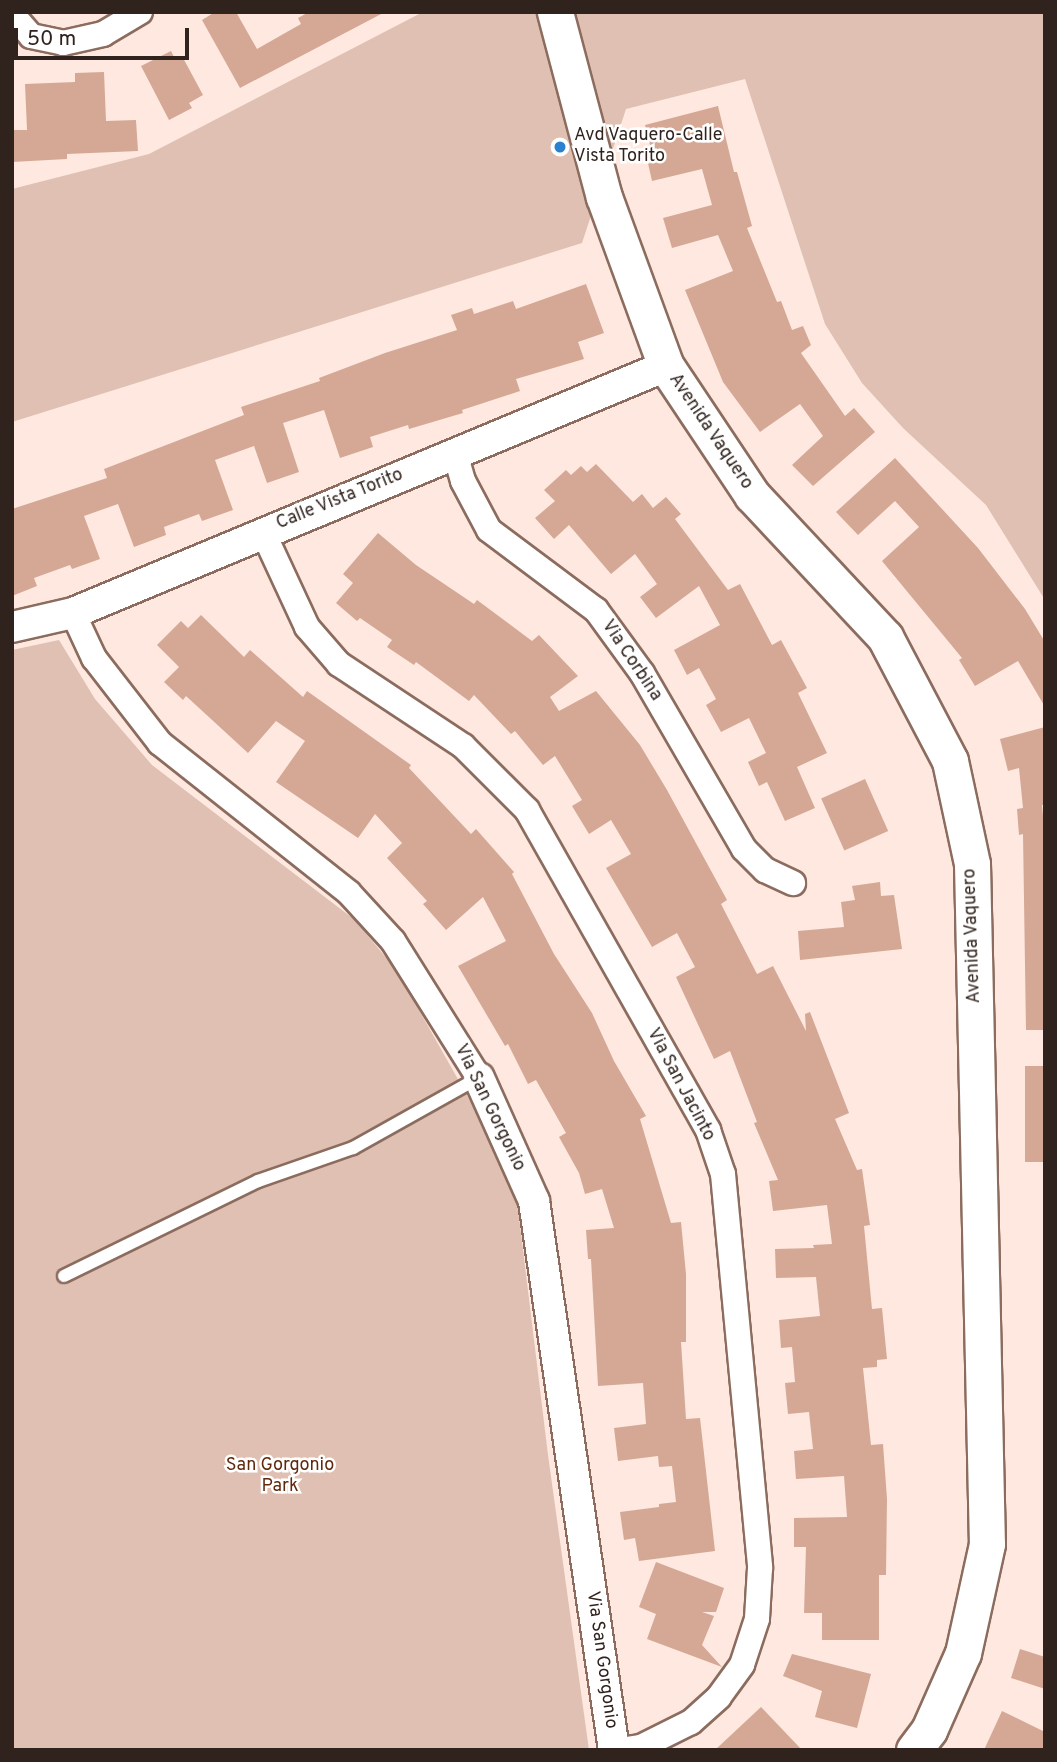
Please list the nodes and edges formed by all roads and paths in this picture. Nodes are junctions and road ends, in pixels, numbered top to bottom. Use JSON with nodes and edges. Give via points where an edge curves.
{"nodes":[{"id":1,"x":140,"y":12,"type":"edge"},
{"id":2,"x":555,"y":12,"type":"edge"},
{"id":3,"x":12,"y":14,"type":"edge"},
{"id":4,"x":666,"y":366,"type":"junction"},
{"id":5,"x":455,"y":453,"type":"junction"},
{"id":6,"x":263,"y":532,"type":"junction"},
{"id":7,"x":73,"y":612,"type":"junction"},
{"id":8,"x":12,"y":627,"type":"edge"},
{"id":9,"x":793,"y":883,"type":"dead end"},
{"id":10,"x":479,"y":1078,"type":"junction"},
{"id":11,"x":64,"y":1276,"type":"dead end"},
{"id":12,"x":616,"y":1750,"type":"edge"},
{"id":13,"x":914,"y":1750,"type":"edge"}],
"edges":[{"from":1,"to":3,"type":"street","via":[[103,33],[63,43],[32,36]]},
{"from":2,"to":4,"type":"main road","name":"Avenida Vaquero","via":[[604,197]]},
{"from":4,"to":5,"type":"street","name":"Calle Vista Torito"},
{"from":4,"to":13,"type":"main road","name":"Avenida Vaquero","via":[[752,495],[885,637],[950,761],[972,864],[986,1544],[963,1653],[929,1730]]},
{"from":5,"to":6,"type":"street","name":"Calle Vista Torito"},
{"from":5,"to":9,"type":"street","name":"Via Corbina","via":[[463,481],[489,530],[596,610],[642,673],[744,849],[765,870]]},
{"from":6,"to":7,"type":"street","name":"Calle Vista Torito"},
{"from":6,"to":12,"type":"street","name":"Via San Jacinto","via":[[307,627],[339,664],[463,746],[527,810],[708,1130],[723,1174],[760,1568],[757,1619],[742,1665],[719,1698],[691,1722],[641,1747]]},
{"from":7,"to":8,"type":"street","name":"Calle Vista Torito"},
{"from":7,"to":10,"type":"street","name":"Via San Gorgonio","via":[[94,658],[160,743],[349,892],[394,941]]},
{"from":10,"to":11,"type":"lane","via":[[353,1148],[258,1181]]},
{"from":10,"to":12,"type":"street","name":"Via San Gorgonio","via":[[534,1201]]}]}
